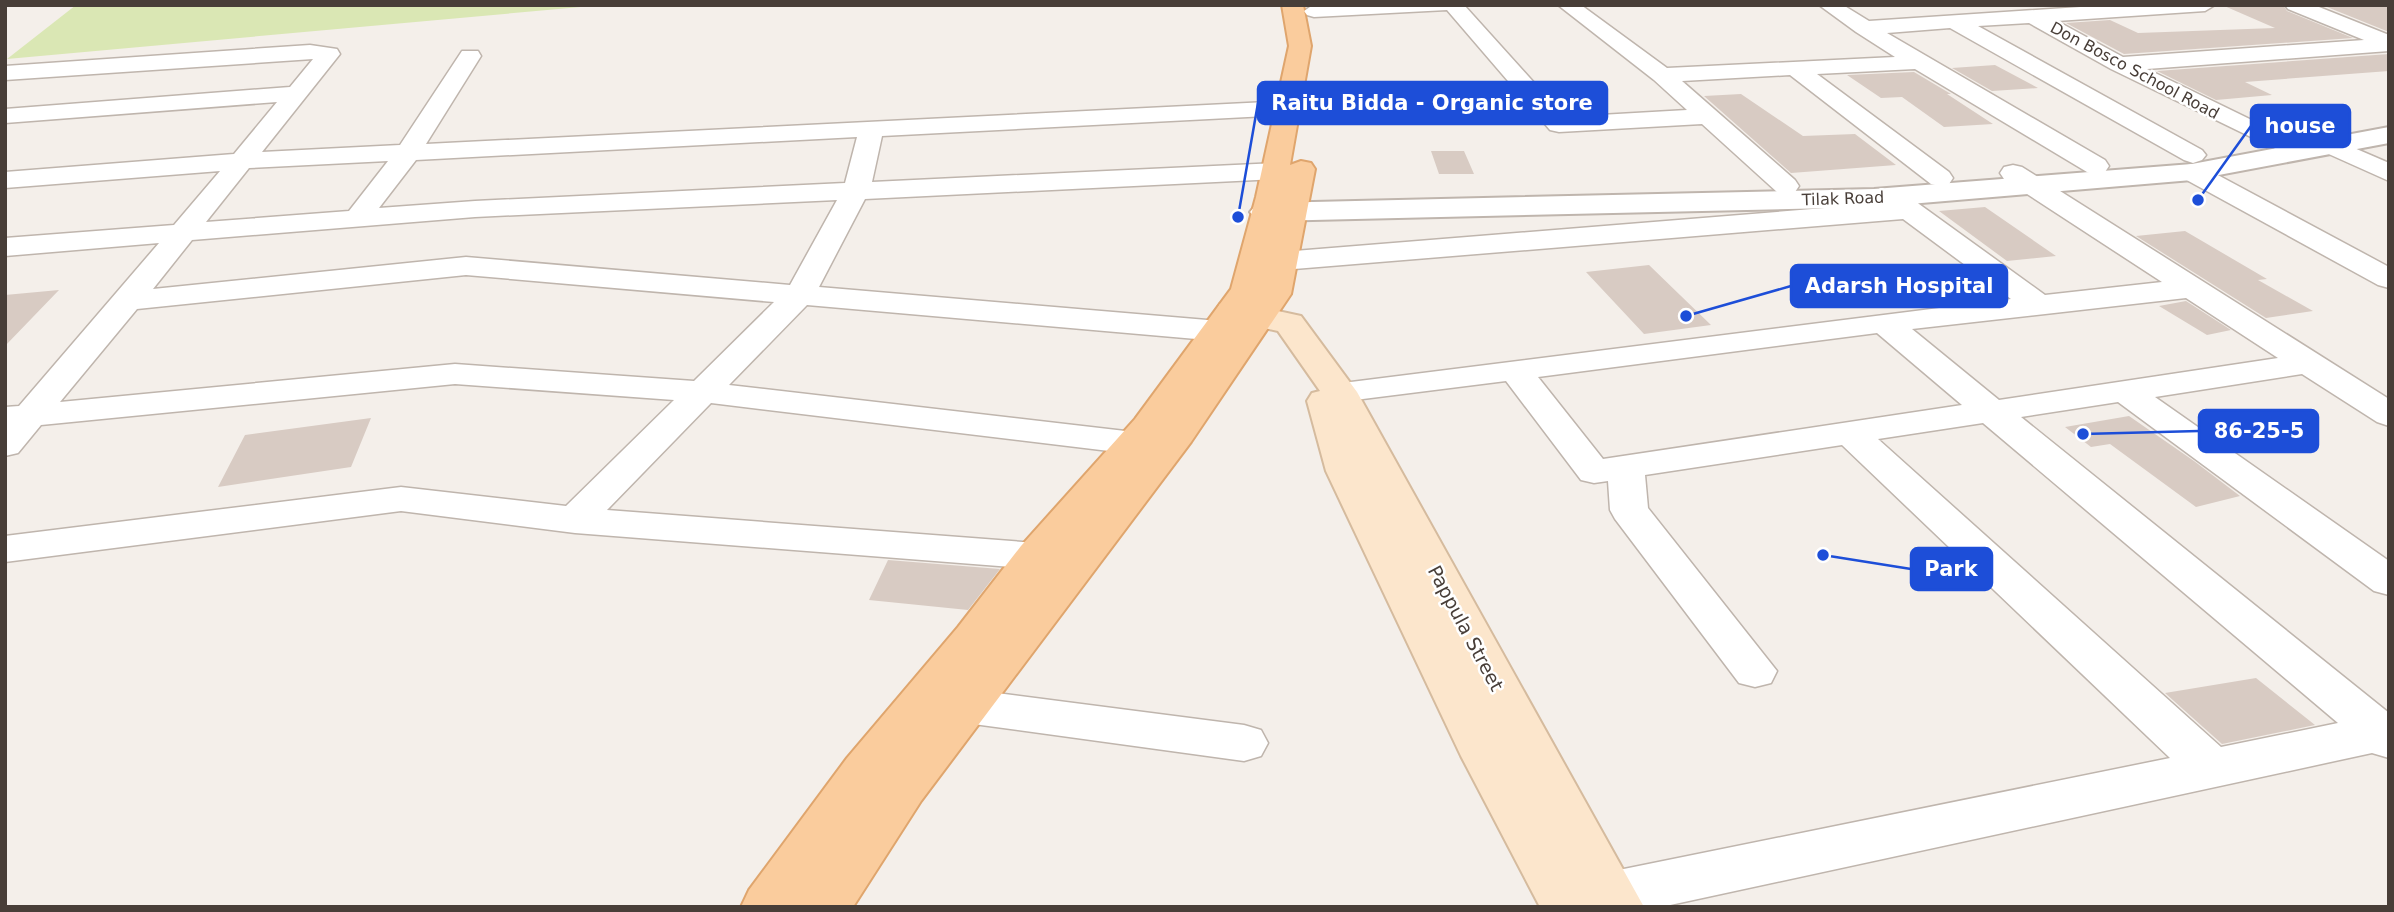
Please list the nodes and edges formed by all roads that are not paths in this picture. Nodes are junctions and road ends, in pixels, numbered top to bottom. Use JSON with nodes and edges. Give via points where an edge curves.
{"nodes":[{"id":1,"x":1443,"y":5,"type":"edge"},
{"id":2,"x":1453,"y":5,"type":"edge"},
{"id":3,"x":1568,"y":5,"type":"edge"},
{"id":4,"x":1829,"y":5,"type":"edge"},
{"id":5,"x":2013,"y":5,"type":"edge"},
{"id":6,"x":2205,"y":5,"type":"edge"},
{"id":7,"x":2295,"y":5,"type":"edge"},
{"id":8,"x":2343,"y":5,"type":"edge"},
{"id":9,"x":1306,"y":7,"type":"edge"},
{"id":10,"x":2171,"y":7,"type":"edge"},
{"id":11,"x":2036,"y":17,"type":"junction"},
{"id":12,"x":2389,"y":22,"type":"edge"},
{"id":13,"x":1956,"y":23,"type":"junction"},
{"id":14,"x":1863,"y":28,"type":"junction"},
{"id":15,"x":2389,"y":43,"type":"edge"},
{"id":16,"x":470,"y":56,"type":"dead end"},
{"id":17,"x":1919,"y":62,"type":"junction"},
{"id":18,"x":2119,"y":64,"type":"junction"},
{"id":19,"x":1793,"y":67,"type":"junction"},
{"id":20,"x":5,"y":73,"type":"edge"},
{"id":21,"x":1662,"y":75,"type":"junction"},
{"id":22,"x":298,"y":93,"type":"junction"},
{"id":23,"x":1288,"y":107,"type":"junction"},
{"id":24,"x":5,"y":116,"type":"edge"},
{"id":25,"x":1708,"y":116,"type":"junction"},
{"id":26,"x":2389,"y":118,"type":"edge"},
{"id":27,"x":871,"y":131,"type":"junction"},
{"id":28,"x":2389,"y":135,"type":"edge"},
{"id":29,"x":2266,"y":138,"type":"junction"},
{"id":30,"x":2331,"y":146,"type":"junction"},
{"id":31,"x":2296,"y":151,"type":"junction"},
{"id":32,"x":407,"y":154,"type":"junction"},
{"id":33,"x":243,"y":161,"type":"junction"},
{"id":34,"x":2193,"y":164,"type":"junction"},
{"id":35,"x":2096,"y":166,"type":"junction"},
{"id":36,"x":2389,"y":173,"type":"edge"},
{"id":37,"x":1940,"y":178,"type":"junction"},
{"id":38,"x":5,"y":180,"type":"edge"},
{"id":39,"x":2024,"y":180,"type":"junction"},
{"id":40,"x":1786,"y":186,"type":"junction"},
{"id":41,"x":857,"y":190,"type":"junction"},
{"id":42,"x":1280,"y":198,"type":"junction"},
{"id":43,"x":1902,"y":203,"type":"junction"},
{"id":44,"x":359,"y":216,"type":"junction"},
{"id":45,"x":183,"y":233,"type":"junction"},
{"id":46,"x":5,"y":247,"type":"edge"},
{"id":47,"x":1282,"y":261,"type":"junction"},
{"id":48,"x":2389,"y":279,"type":"edge"},
{"id":49,"x":2193,"y":288,"type":"junction"},
{"id":50,"x":801,"y":293,"type":"junction"},
{"id":51,"x":127,"y":301,"type":"junction"},
{"id":52,"x":2040,"y":306,"type":"junction"},
{"id":53,"x":1237,"y":320,"type":"junction"},
{"id":54,"x":1884,"y":323,"type":"junction"},
{"id":55,"x":1311,"y":352,"type":"junction"},
{"id":56,"x":2309,"y":363,"type":"junction"},
{"id":57,"x":1515,"y":370,"type":"junction"},
{"id":58,"x":702,"y":392,"type":"junction"},
{"id":59,"x":1339,"y":392,"type":"junction"},
{"id":60,"x":2126,"y":392,"type":"junction"},
{"id":61,"x":1990,"y":412,"type":"junction"},
{"id":62,"x":2389,"y":415,"type":"edge"},
{"id":63,"x":18,"y":416,"type":"edge"},
{"id":64,"x":1850,"y":433,"type":"junction"},
{"id":65,"x":1134,"y":443,"type":"junction"},
{"id":66,"x":5,"y":445,"type":"edge"},
{"id":67,"x":1626,"y":467,"type":"junction"},
{"id":68,"x":575,"y":520,"type":"junction"},
{"id":69,"x":5,"y":548,"type":"edge"},
{"id":70,"x":1036,"y":556,"type":"junction"},
{"id":71,"x":2389,"y":581,"type":"edge"},
{"id":72,"x":1755,"y":671,"type":"dead end"},
{"id":73,"x":965,"y":706,"type":"junction"},
{"id":74,"x":2386,"y":735,"type":"edge"},
{"id":75,"x":1244,"y":743,"type":"dead end"},
{"id":76,"x":2212,"y":768,"type":"junction"},
{"id":77,"x":1598,"y":903,"type":"edge"},
{"id":78,"x":769,"y":907,"type":"edge"},
{"id":79,"x":822,"y":907,"type":"edge"}],
"edges":[{"from":1,"to":9,"type":"street"},
{"from":2,"to":25,"type":"street","via":[[1559,125]]},
{"from":3,"to":21,"type":"street"},
{"from":4,"to":14,"type":"street"},
{"from":5,"to":11,"type":"street","name":"Don Bosco School Road"},
{"from":6,"to":10,"type":"street"},
{"from":7,"to":15,"type":"street"},
{"from":8,"to":12,"type":"street"},
{"from":9,"to":23,"type":"main road"},
{"from":9,"to":42,"type":"main road","via":[[1320,47]]},
{"from":10,"to":11,"type":"street"},
{"from":11,"to":13,"type":"street"},
{"from":11,"to":18,"type":"street","name":"Don Bosco School Road"},
{"from":13,"to":14,"type":"street"},
{"from":13,"to":34,"type":"street"},
{"from":14,"to":17,"type":"street"},
{"from":15,"to":18,"type":"street"},
{"from":16,"to":32,"type":"street"},
{"from":17,"to":19,"type":"street"},
{"from":17,"to":35,"type":"street"},
{"from":18,"to":29,"type":"street","name":"Don Bosco School Road"},
{"from":19,"to":21,"type":"street"},
{"from":19,"to":37,"type":"street"},
{"from":20,"to":22,"type":"street","via":[[329,54]]},
{"from":21,"to":25,"type":"street"},
{"from":22,"to":24,"type":"street"},
{"from":22,"to":33,"type":"street"},
{"from":23,"to":27,"type":"street"},
{"from":23,"to":42,"type":"main road"},
{"from":25,"to":40,"type":"street"},
{"from":26,"to":29,"type":"street","name":"Tilak Road"},
{"from":27,"to":32,"type":"street"},
{"from":27,"to":41,"type":"street"},
{"from":28,"to":30,"type":"street","name":"Tilak Road"},
{"from":29,"to":31,"type":"street","name":"Don Bosco School Road"},
{"from":29,"to":34,"type":"street","name":"Tilak Road"},
{"from":30,"to":31,"type":"street","name":"Tilak Road"},
{"from":30,"to":36,"type":"street"},
{"from":31,"to":34,"type":"street","name":"Tilak Road"},
{"from":32,"to":33,"type":"street"},
{"from":32,"to":44,"type":"street"},
{"from":33,"to":38,"type":"street"},
{"from":33,"to":45,"type":"street"},
{"from":34,"to":35,"type":"street","name":"Tilak Road"},
{"from":34,"to":39,"type":"street","name":"Tilak Road"},
{"from":34,"to":48,"type":"street"},
{"from":35,"to":39,"type":"street","name":"Tilak Road"},
{"from":37,"to":39,"type":"street","name":"Tilak Road"},
{"from":37,"to":40,"type":"street","name":"Tilak Road"},
{"from":39,"to":43,"type":"street","name":"Tilak Road"},
{"from":39,"to":49,"type":"street"},
{"from":40,"to":42,"type":"street","name":"Tilak Road"},
{"from":41,"to":42,"type":"street"},
{"from":41,"to":44,"type":"street"},
{"from":41,"to":50,"type":"street"},
{"from":42,"to":43,"type":"street","name":"Tilak Road"},
{"from":42,"to":47,"type":"main road"},
{"from":42,"to":53,"type":"main road"},
{"from":43,"to":47,"type":"street"},
{"from":43,"to":52,"type":"street"},
{"from":44,"to":45,"type":"street"},
{"from":45,"to":46,"type":"street"},
{"from":45,"to":51,"type":"street"},
{"from":47,"to":53,"type":"main road","via":[[1275,293]]},
{"from":49,"to":52,"type":"street"},
{"from":49,"to":56,"type":"street"},
{"from":50,"to":51,"type":"street","via":[[466,266]]},
{"from":50,"to":53,"type":"street"},
{"from":50,"to":58,"type":"street"},
{"from":51,"to":63,"type":"street"},
{"from":52,"to":54,"type":"street"},
{"from":53,"to":55,"type":"main road","name":"Pappula Street","via":[[1289,323]]},
{"from":53,"to":65,"type":"main road"},
{"from":53,"to":73,"type":"main road","via":[[1178,435]]},
{"from":54,"to":57,"type":"street"},
{"from":54,"to":61,"type":"street"},
{"from":55,"to":59,"type":"main road","name":"Pappula Street"},
{"from":55,"to":77,"type":"main road","name":"Pappula Street","via":[[1346,471],[1486,756]]},
{"from":56,"to":60,"type":"street"},
{"from":56,"to":62,"type":"street"},
{"from":57,"to":59,"type":"street"},
{"from":57,"to":67,"type":"street","via":[[1594,472]]},
{"from":58,"to":63,"type":"street","via":[[455,374]]},
{"from":58,"to":65,"type":"street"},
{"from":58,"to":68,"type":"street"},
{"from":59,"to":77,"type":"main road","name":"Pappula Street"},
{"from":60,"to":61,"type":"street"},
{"from":60,"to":71,"type":"street"},
{"from":61,"to":64,"type":"street"},
{"from":61,"to":74,"type":"street"},
{"from":63,"to":66,"type":"street"},
{"from":64,"to":67,"type":"street"},
{"from":64,"to":76,"type":"street"},
{"from":65,"to":70,"type":"main road"},
{"from":67,"to":72,"type":"street","via":[[1629,510]]},
{"from":68,"to":69,"type":"street","via":[[401,499]]},
{"from":68,"to":70,"type":"street"},
{"from":70,"to":78,"type":"main road","via":[[865,772]]},
{"from":73,"to":75,"type":"street"},
{"from":73,"to":79,"type":"main road"},
{"from":74,"to":76,"type":"street"},
{"from":76,"to":77,"type":"street"}]}
